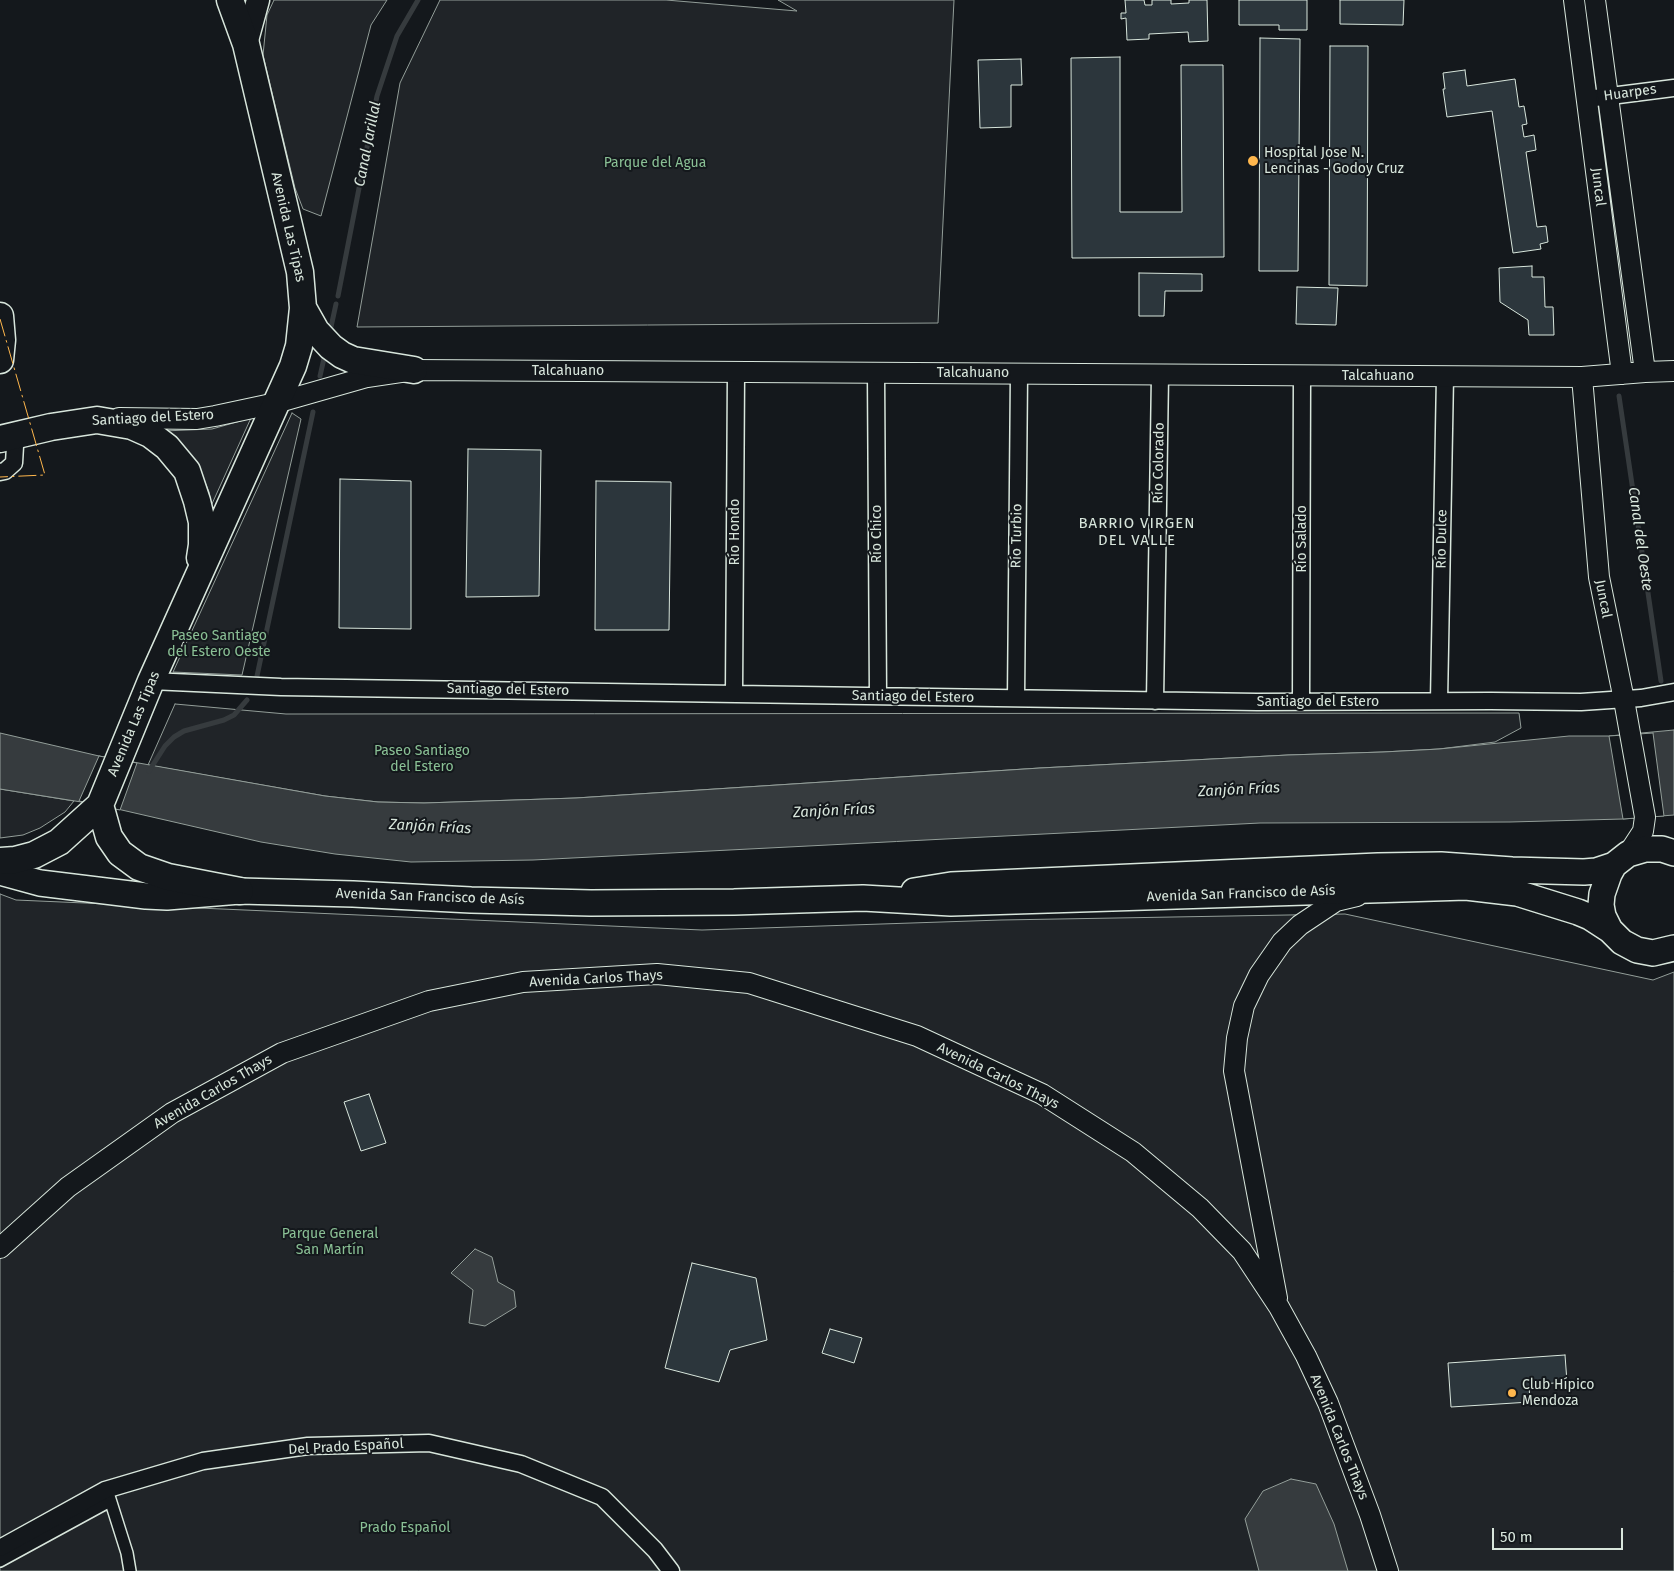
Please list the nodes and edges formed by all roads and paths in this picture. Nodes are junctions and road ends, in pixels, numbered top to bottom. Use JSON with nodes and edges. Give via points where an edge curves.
{"nodes":[{"id":1,"x":230,"y":0,"type":"edge"},
{"id":2,"x":258,"y":0,"type":"edge"},
{"id":3,"x":1574,"y":0,"type":"edge"},
{"id":4,"x":1594,"y":0,"type":"edge"},
{"id":5,"x":246,"y":44,"type":"junction"},
{"id":6,"x":1674,"y":88,"type":"edge"},
{"id":7,"x":1608,"y":96,"type":"junction"},
{"id":8,"x":1587,"y":99,"type":"junction"},
{"id":9,"x":303,"y":308,"type":"junction"},
{"id":10,"x":0,"y":316,"type":"edge"},
{"id":11,"x":0,"y":360,"type":"edge"},
{"id":12,"x":414,"y":370,"type":"junction"},
{"id":13,"x":736,"y":372,"type":"junction"},
{"id":14,"x":876,"y":372,"type":"junction"},
{"id":15,"x":1645,"y":372,"type":"junction"},
{"id":16,"x":1674,"y":372,"type":"edge"},
{"id":17,"x":1019,"y":374,"type":"junction"},
{"id":18,"x":1160,"y":374,"type":"junction"},
{"id":19,"x":1622,"y":374,"type":"junction"},
{"id":20,"x":1302,"y":376,"type":"junction"},
{"id":21,"x":1445,"y":376,"type":"junction"},
{"id":22,"x":1582,"y":377,"type":"junction"},
{"id":23,"x":276,"y":403,"type":"junction"},
{"id":24,"x":97,"y":420,"type":"junction"},
{"id":25,"x":6,"y":437,"type":"edge"},
{"id":26,"x":0,"y":472,"type":"edge"},
{"id":27,"x":193,"y":588,"type":"junction"},
{"id":28,"x":151,"y":681,"type":"junction"},
{"id":29,"x":1674,"y":692,"type":"edge"},
{"id":30,"x":734,"y":693,"type":"junction"},
{"id":31,"x":878,"y":696,"type":"junction"},
{"id":32,"x":1016,"y":698,"type":"junction"},
{"id":33,"x":1154,"y":700,"type":"junction"},
{"id":34,"x":1624,"y":700,"type":"junction"},
{"id":35,"x":1439,"y":701,"type":"junction"},
{"id":36,"x":1301,"y":702,"type":"junction"},
{"id":37,"x":100,"y":805,"type":"junction"},
{"id":38,"x":1644,"y":817,"type":"junction"},
{"id":39,"x":1674,"y":852,"type":"edge"},
{"id":40,"x":1621,"y":860,"type":"junction"},
{"id":41,"x":0,"y":861,"type":"edge"},
{"id":42,"x":0,"y":872,"type":"edge"},
{"id":43,"x":1380,"y":889,"type":"junction"},
{"id":44,"x":240,"y":891,"type":"junction"},
{"id":45,"x":863,"y":898,"type":"junction"},
{"id":46,"x":1610,"y":930,"type":"junction"},
{"id":47,"x":1674,"y":948,"type":"edge"},
{"id":48,"x":0,"y":1248,"type":"edge"},
{"id":49,"x":1279,"y":1307,"type":"junction"},
{"id":50,"x":108,"y":1495,"type":"junction"},
{"id":51,"x":0,"y":1548,"type":"edge"},
{"id":52,"x":0,"y":1561,"type":"edge"},
{"id":53,"x":130,"y":1571,"type":"edge"},
{"id":54,"x":671,"y":1571,"type":"edge"},
{"id":55,"x":1388,"y":1571,"type":"edge"}],
"edges":[{"from":1,"to":5,"type":"highway","name":"Avenida Las Tipas"},
{"from":2,"to":5,"type":"main road"},
{"from":3,"to":8,"type":"street","name":"Juncal"},
{"from":4,"to":7,"type":"street","name":"Juncal"},
{"from":5,"to":9,"type":"highway","name":"Avenida Las Tipas","via":[[300,272]]},
{"from":6,"to":7,"type":"street","name":"Huarpes"},
{"from":7,"to":8,"type":"street","name":"Huarpes"},
{"from":7,"to":15,"type":"street","name":"Juncal"},
{"from":8,"to":19,"type":"street","name":"Juncal"},
{"from":9,"to":12,"type":"highway","via":[[316,332],[342,355],[353,360]]},
{"from":9,"to":23,"type":"highway","name":"Avenida Las Tipas","via":[[299,346]]},
{"from":10,"to":11,"type":"highway"},
{"from":12,"to":13,"type":"street","name":"Talcahuano"},
{"from":12,"to":23,"type":"street","name":"Talcahuano","via":[[367,377]]},
{"from":13,"to":14,"type":"street","name":"Talcahuano"},
{"from":13,"to":30,"type":"street","name":"Río Hondo"},
{"from":14,"to":17,"type":"street","name":"Talcahuano"},
{"from":14,"to":31,"type":"street","name":"Río Chico"},
{"from":15,"to":16,"type":"street","name":"Talcahuano"},
{"from":15,"to":19,"type":"street","name":"Talcahuano"},
{"from":17,"to":18,"type":"street","name":"Talcahuano"},
{"from":17,"to":32,"type":"street","name":"Río Turbio"},
{"from":18,"to":20,"type":"street","name":"Talcahuano"},
{"from":18,"to":33,"type":"street","name":"Río Colorado"},
{"from":19,"to":22,"type":"street","name":"Talcahuano"},
{"from":20,"to":21,"type":"street","name":"Talcahuano"},
{"from":20,"to":36,"type":"street","name":"Río Salado"},
{"from":21,"to":22,"type":"street","name":"Talcahuano"},
{"from":21,"to":35,"type":"street","name":"Río Dulce"},
{"from":22,"to":34,"type":"street","name":"Juncal","via":[[1599,577]]},
{"from":23,"to":24,"type":"street","name":"Santiago del Estero","via":[[196,418]]},
{"from":23,"to":27,"type":"highway","name":"Avenida Las Tipas"},
{"from":24,"to":25,"type":"highway","name":"Santiago del Estero"},
{"from":24,"to":27,"type":"highway","name":"Avenida Las Tipas","via":[[132,426],[150,434],[167,447],[187,471],[203,533]]},
{"from":25,"to":26,"type":"street","via":[[16,446],[14,462]]},
{"from":27,"to":28,"type":"highway","name":"Avenida Las Tipas"},
{"from":28,"to":30,"type":"street","name":"Santiago del Estero","via":[[281,687]]},
{"from":28,"to":37,"type":"highway","name":"Avenida Las Tipas"},
{"from":29,"to":34,"type":"street","name":"Santiago del Estero"},
{"from":30,"to":31,"type":"street","name":"Santiago del Estero"},
{"from":31,"to":32,"type":"street","name":"Santiago del Estero"},
{"from":32,"to":33,"type":"street","name":"Santiago del Estero"},
{"from":33,"to":36,"type":"street","name":"Santiago del Estero"},
{"from":34,"to":35,"type":"street","name":"Santiago del Estero"},
{"from":34,"to":38,"type":"street","name":"Juncal"},
{"from":35,"to":36,"type":"street","name":"Santiago del Estero"},
{"from":37,"to":41,"type":"highway","via":[[59,842],[34,855]]},
{"from":37,"to":44,"type":"highway","via":[[109,837],[120,853],[139,867],[168,877]]},
{"from":38,"to":39,"type":"street","name":"Juncal"},
{"from":38,"to":40,"type":"street","name":"Juncal","via":[[1643,831]]},
{"from":39,"to":40,"type":"main road","name":"Avenida San Francisco de Asís","via":[[1645,849]]},
{"from":40,"to":45,"type":"main road","name":"Avenida San Francisco de Asís","via":[[1596,871],[1584,872],[1441,865],[951,885]]},
{"from":40,"to":46,"type":"main road","via":[[1604,884],[1602,894],[1603,916]]},
{"from":42,"to":44,"type":"main road","name":"Avenida San Francisco de Asís","via":[[40,883],[146,896]]},
{"from":43,"to":45,"type":"main road","name":"Avenida San Francisco de Asís","via":[[951,903]]},
{"from":43,"to":46,"type":"main road","name":"Avenida San Francisco de Asís","via":[[1466,887],[1517,893],[1578,912]]},
{"from":43,"to":49,"type":"street","name":"Avenida Carlos Thays","via":[[1336,901],[1300,925],[1282,942],[1259,975],[1244,1006],[1236,1038],[1234,1072]]},
{"from":44,"to":45,"type":"main road","name":"Avenida San Francisco de Asís","via":[[591,903]]},
{"from":46,"to":47,"type":"main road","name":"Avenida San Francisco de Asís","via":[[1637,950],[1653,953]]},
{"from":48,"to":49,"type":"street","name":"Avenida Carlos Thays","via":[[68,1187],[172,1113],[282,1053],[429,1001],[523,982],[657,974],[749,983],[917,1036],[1042,1094],[1133,1152],[1200,1208],[1242,1251]]},
{"from":49,"to":55,"type":"street","name":"Avenida Carlos Thays","via":[[1328,1403]]},
{"from":50,"to":51,"type":"street","name":"Del Prado Español"},
{"from":50,"to":52,"type":"street"},
{"from":50,"to":53,"type":"street"},
{"from":50,"to":54,"type":"street","name":"Del Prado Español","via":[[203,1461],[308,1446],[429,1443],[521,1464],[602,1497],[655,1550]]}]}
